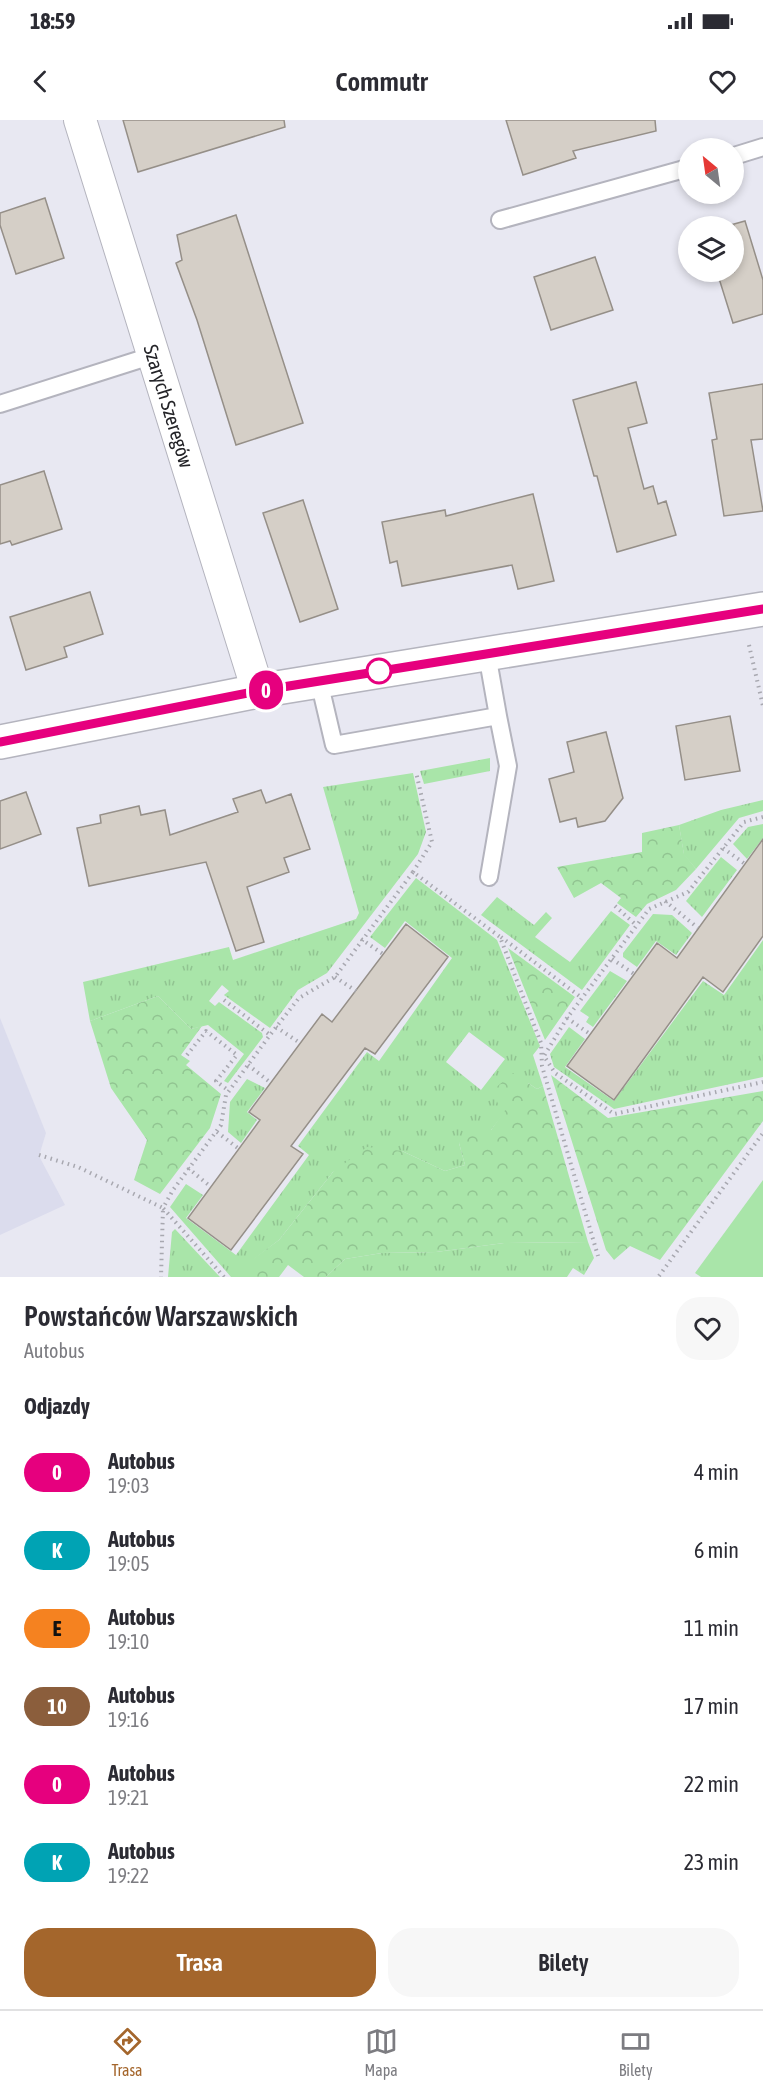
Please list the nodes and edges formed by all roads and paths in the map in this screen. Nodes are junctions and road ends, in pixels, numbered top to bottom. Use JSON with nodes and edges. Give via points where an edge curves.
{"nodes":[{"id":1,"x":80,"y":120,"type":"edge"},
{"id":2,"x":763,"y":147,"type":"edge"},
{"id":3,"x":744,"y":153,"type":"edge"},
{"id":4,"x":678,"y":171,"type":"edge"},
{"id":5,"x":500,"y":220,"type":"dead end"},
{"id":6,"x":154,"y":355,"type":"junction"},
{"id":7,"x":0,"y":404,"type":"edge"},
{"id":8,"x":763,"y":609,"type":"edge"},
{"id":9,"x":747,"y":638,"type":"dead end"},
{"id":10,"x":487,"y":654,"type":"junction"},
{"id":11,"x":319,"y":681,"type":"junction"},
{"id":12,"x":258,"y":691,"type":"junction"},
{"id":13,"x":763,"y":706,"type":"edge"},
{"id":14,"x":498,"y":716,"type":"junction"},
{"id":15,"x":0,"y":742,"type":"edge"},
{"id":16,"x":416,"y":772,"type":"dead end"},
{"id":17,"x":763,"y":817,"type":"edge"},
{"id":18,"x":723,"y":848,"type":"junction"},
{"id":19,"x":745,"y":864,"type":"dead end"},
{"id":20,"x":413,"y":872,"type":"junction"},
{"id":21,"x":489,"y":877,"type":"dead end"},
{"id":22,"x":665,"y":902,"type":"junction"},
{"id":23,"x":615,"y":906,"type":"dead end"},
{"id":24,"x":636,"y":925,"type":"junction"},
{"id":25,"x":699,"y":928,"type":"dead end"},
{"id":26,"x":500,"y":936,"type":"junction"},
{"id":27,"x":361,"y":939,"type":"junction"},
{"id":28,"x":383,"y":954,"type":"dead end"},
{"id":29,"x":612,"y":959,"type":"junction"},
{"id":30,"x":634,"y":974,"type":"dead end"},
{"id":31,"x":335,"y":977,"type":"junction"},
{"id":32,"x":356,"y":991,"type":"dead end"},
{"id":33,"x":582,"y":998,"type":"junction"},
{"id":34,"x":224,"y":1000,"type":"dead end"},
{"id":35,"x":567,"y":1018,"type":"junction"},
{"id":36,"x":276,"y":1027,"type":"junction"},
{"id":37,"x":590,"y":1034,"type":"dead end"},
{"id":38,"x":270,"y":1035,"type":"junction"},
{"id":39,"x":300,"y":1043,"type":"dead end"},
{"id":40,"x":187,"y":1055,"type":"dead end"},
{"id":41,"x":544,"y":1056,"type":"junction"},
{"id":42,"x":248,"y":1065,"type":"junction"},
{"id":43,"x":763,"y":1082,"type":"edge"},
{"id":44,"x":271,"y":1083,"type":"dead end"},
{"id":45,"x":229,"y":1091,"type":"junction"},
{"id":46,"x":217,"y":1132,"type":"junction"},
{"id":47,"x":763,"y":1132,"type":"edge"},
{"id":48,"x":239,"y":1149,"type":"dead end"},
{"id":49,"x":39,"y":1155,"type":"dead end"},
{"id":50,"x":188,"y":1168,"type":"junction"},
{"id":51,"x":211,"y":1187,"type":"dead end"},
{"id":52,"x":164,"y":1208,"type":"junction"},
{"id":53,"x":598,"y":1256,"type":"dead end"},
{"id":54,"x":659,"y":1276,"type":"edge"},
{"id":55,"x":161,"y":1277,"type":"edge"},
{"id":56,"x":224,"y":1277,"type":"edge"}],
"edges":[{"from":1,"to":6,"type":"street","name":"Szarych Szeregów"},
{"from":2,"to":3,"type":"lane"},
{"from":4,"to":5,"type":"lane"},
{"from":6,"to":7,"type":"lane"},
{"from":6,"to":12,"type":"street","name":"Szarych Szeregów"},
{"from":8,"to":10,"type":"street"},
{"from":9,"to":13,"type":"path"},
{"from":10,"to":11,"type":"street"},
{"from":10,"to":14,"type":"lane"},
{"from":11,"to":12,"type":"street"},
{"from":11,"to":14,"type":"lane","via":[[334,744]]},
{"from":12,"to":15,"type":"street"},
{"from":14,"to":21,"type":"lane","via":[[508,766]]},
{"from":16,"to":20,"type":"path","via":[[432,842]]},
{"from":17,"to":18,"type":"path","via":[[744,822]]},
{"from":18,"to":19,"type":"path"},
{"from":18,"to":22,"type":"path","via":[[688,892]]},
{"from":20,"to":26,"type":"path"},
{"from":20,"to":27,"type":"path"},
{"from":22,"to":24,"type":"path","via":[[649,909]]},
{"from":22,"to":25,"type":"path"},
{"from":23,"to":24,"type":"path"},
{"from":24,"to":29,"type":"path"},
{"from":26,"to":33,"type":"path"},
{"from":26,"to":41,"type":"path"},
{"from":27,"to":28,"type":"path"},
{"from":27,"to":31,"type":"path"},
{"from":29,"to":30,"type":"path"},
{"from":29,"to":33,"type":"path"},
{"from":31,"to":32,"type":"path"},
{"from":31,"to":36,"type":"path","via":[[299,998]]},
{"from":33,"to":35,"type":"path"},
{"from":34,"to":38,"type":"path"},
{"from":35,"to":37,"type":"path"},
{"from":35,"to":41,"type":"path"},
{"from":36,"to":38,"type":"path"},
{"from":36,"to":39,"type":"path"},
{"from":38,"to":42,"type":"path"},
{"from":40,"to":45,"type":"path","via":[[206,1031],[237,1055],[216,1082]]},
{"from":41,"to":43,"type":"path","via":[[555,1073],[614,1114]]},
{"from":41,"to":53,"type":"path","via":[[542,1066]]},
{"from":42,"to":44,"type":"path"},
{"from":42,"to":45,"type":"path"},
{"from":45,"to":46,"type":"path"},
{"from":46,"to":48,"type":"path"},
{"from":46,"to":50,"type":"path"},
{"from":47,"to":54,"type":"path"},
{"from":49,"to":52,"type":"path","via":[[78,1167]]},
{"from":50,"to":51,"type":"path"},
{"from":50,"to":52,"type":"path"},
{"from":52,"to":55,"type":"path"},
{"from":52,"to":56,"type":"path"}]}
